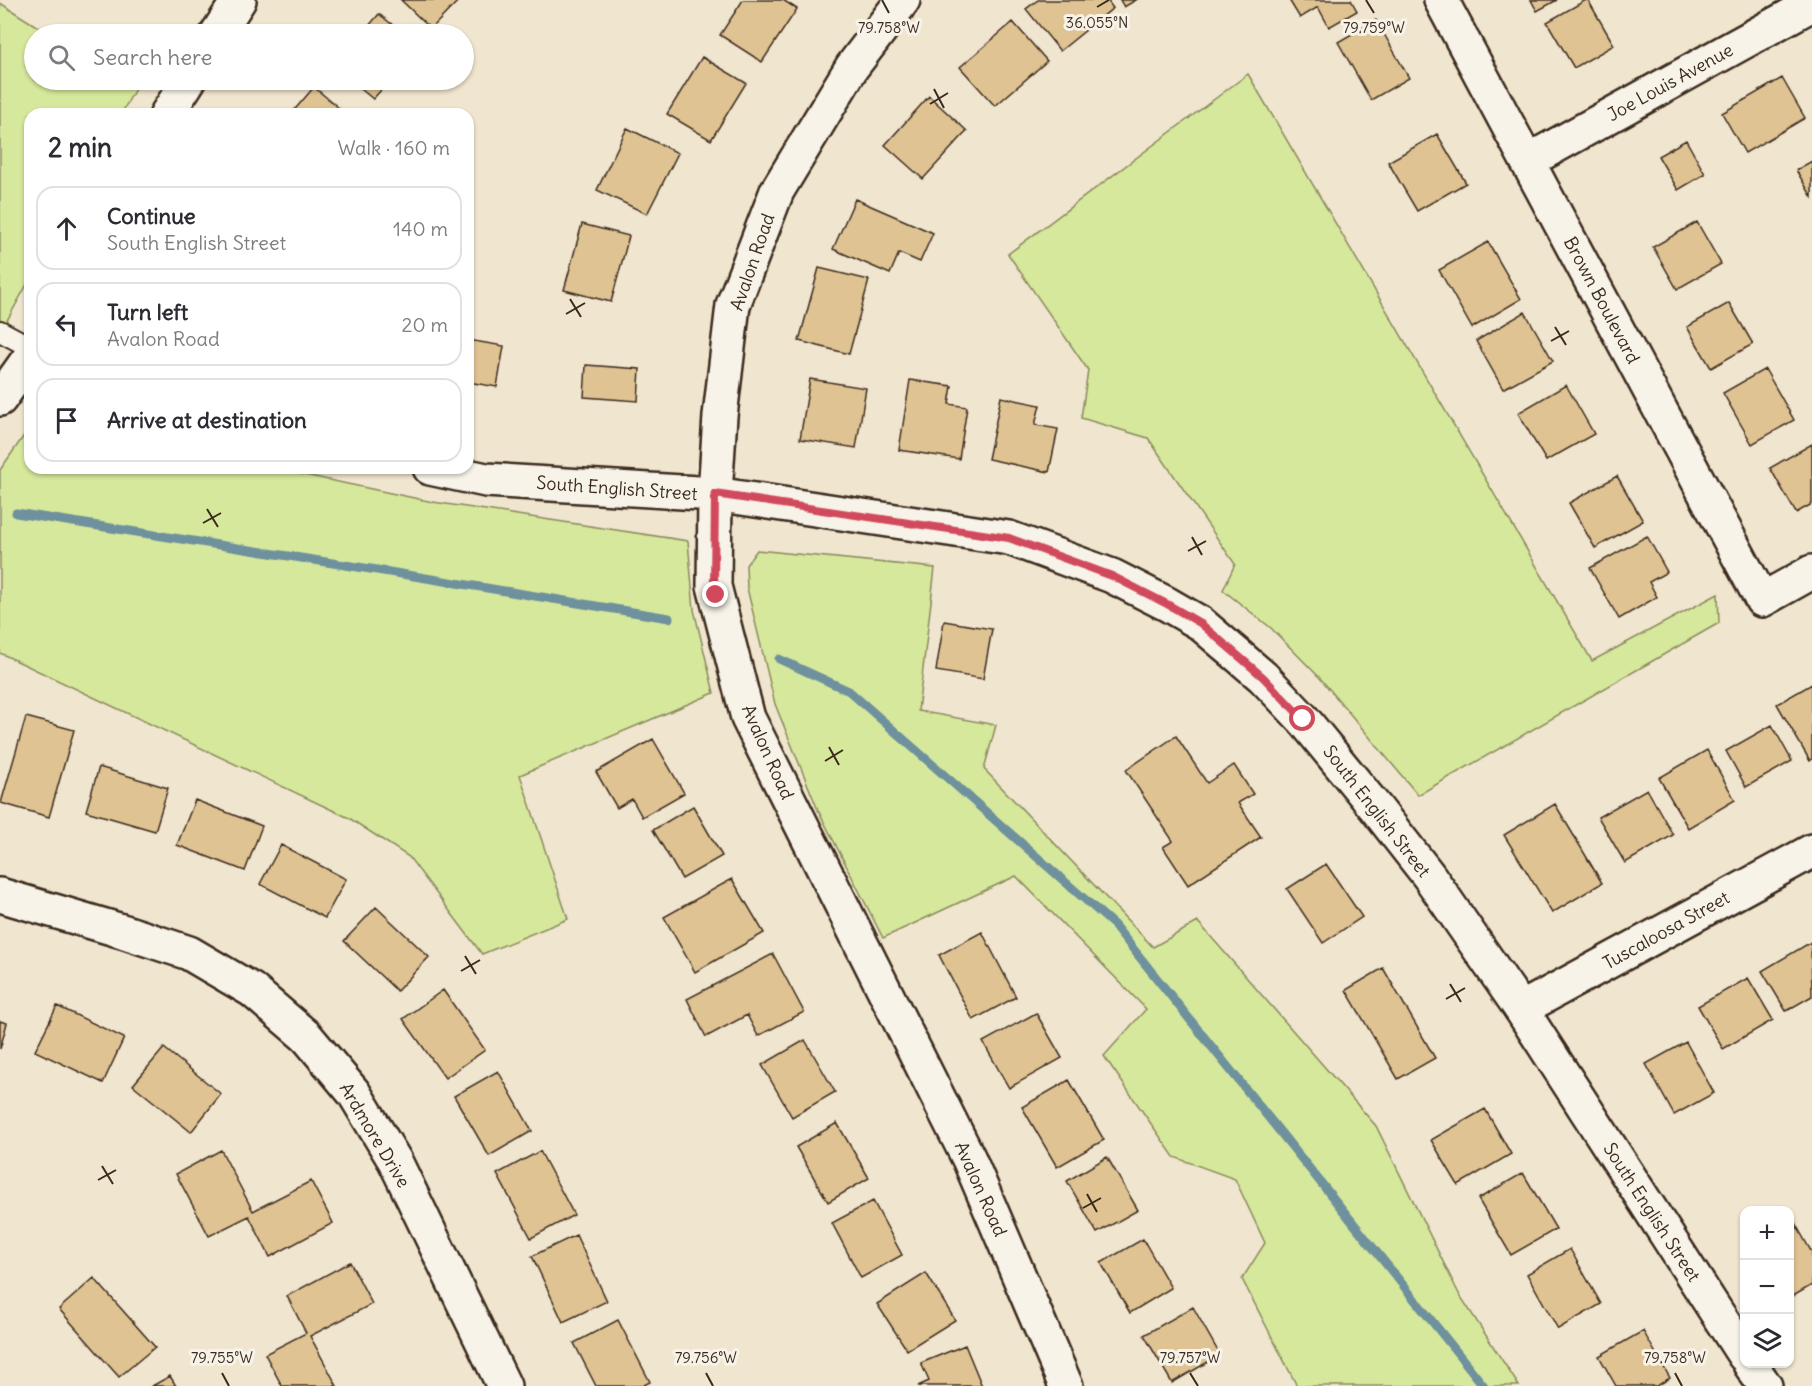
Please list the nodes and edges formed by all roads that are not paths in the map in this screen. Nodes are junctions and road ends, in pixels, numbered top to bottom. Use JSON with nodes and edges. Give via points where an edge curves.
{"nodes":[{"id":1,"x":239,"y":0,"type":"edge"},
{"id":2,"x":903,"y":0,"type":"edge"},
{"id":3,"x":1441,"y":0,"type":"edge"},
{"id":4,"x":1812,"y":2,"type":"edge"},
{"id":5,"x":223,"y":24,"type":"edge"},
{"id":6,"x":183,"y":90,"type":"edge"},
{"id":7,"x":171,"y":108,"type":"edge"},
{"id":8,"x":1528,"y":160,"type":"junction"},
{"id":9,"x":0,"y":331,"type":"edge"},
{"id":10,"x":24,"y":344,"type":"edge"},
{"id":11,"x":24,"y":365,"type":"edge"},
{"id":12,"x":0,"y":399,"type":"edge"},
{"id":13,"x":458,"y":474,"type":"edge"},
{"id":14,"x":715,"y":494,"type":"junction"},
{"id":15,"x":1812,"y":572,"type":"edge"},
{"id":16,"x":1812,"y":851,"type":"edge"},
{"id":17,"x":0,"y":895,"type":"edge"},
{"id":18,"x":1521,"y":1009,"type":"junction"},
{"id":19,"x":1740,"y":1348,"type":"edge"},
{"id":20,"x":1753,"y":1368,"type":"edge"},
{"id":21,"x":504,"y":1386,"type":"edge"},
{"id":22,"x":1066,"y":1386,"type":"edge"},
{"id":23,"x":1765,"y":1386,"type":"edge"}],
"edges":[{"from":1,"to":5,"type":"street"},
{"from":2,"to":14,"type":"street","name":"Avalon Road","via":[[852,67],[777,190],[737,295],[720,416]]},
{"from":3,"to":8,"type":"street","name":"Brown Boulevard"},
{"from":4,"to":8,"type":"street","name":"Joe Louis Avenue"},
{"from":6,"to":7,"type":"street"},
{"from":8,"to":15,"type":"street","name":"Brown Boulevard","via":[[1762,600]]},
{"from":9,"to":10,"type":"lane"},
{"from":11,"to":12,"type":"street"},
{"from":13,"to":14,"type":"street","name":"South English Street","via":[[486,480]]},
{"from":14,"to":18,"type":"street","name":"South English Street","via":[[1009,538],[1112,576],[1200,623],[1263,677],[1303,719],[1429,876]]},
{"from":14,"to":22,"type":"street","name":"Avalon Road","via":[[714,586],[748,718],[969,1159]]},
{"from":16,"to":18,"type":"street","name":"Tuscaloosa Street"},
{"from":17,"to":21,"type":"street","name":"Ardmore Drive","via":[[189,953],[252,990],[307,1037],[354,1094],[395,1161]]},
{"from":18,"to":19,"type":"street","name":"South English Street"},
{"from":20,"to":23,"type":"street"}]}
